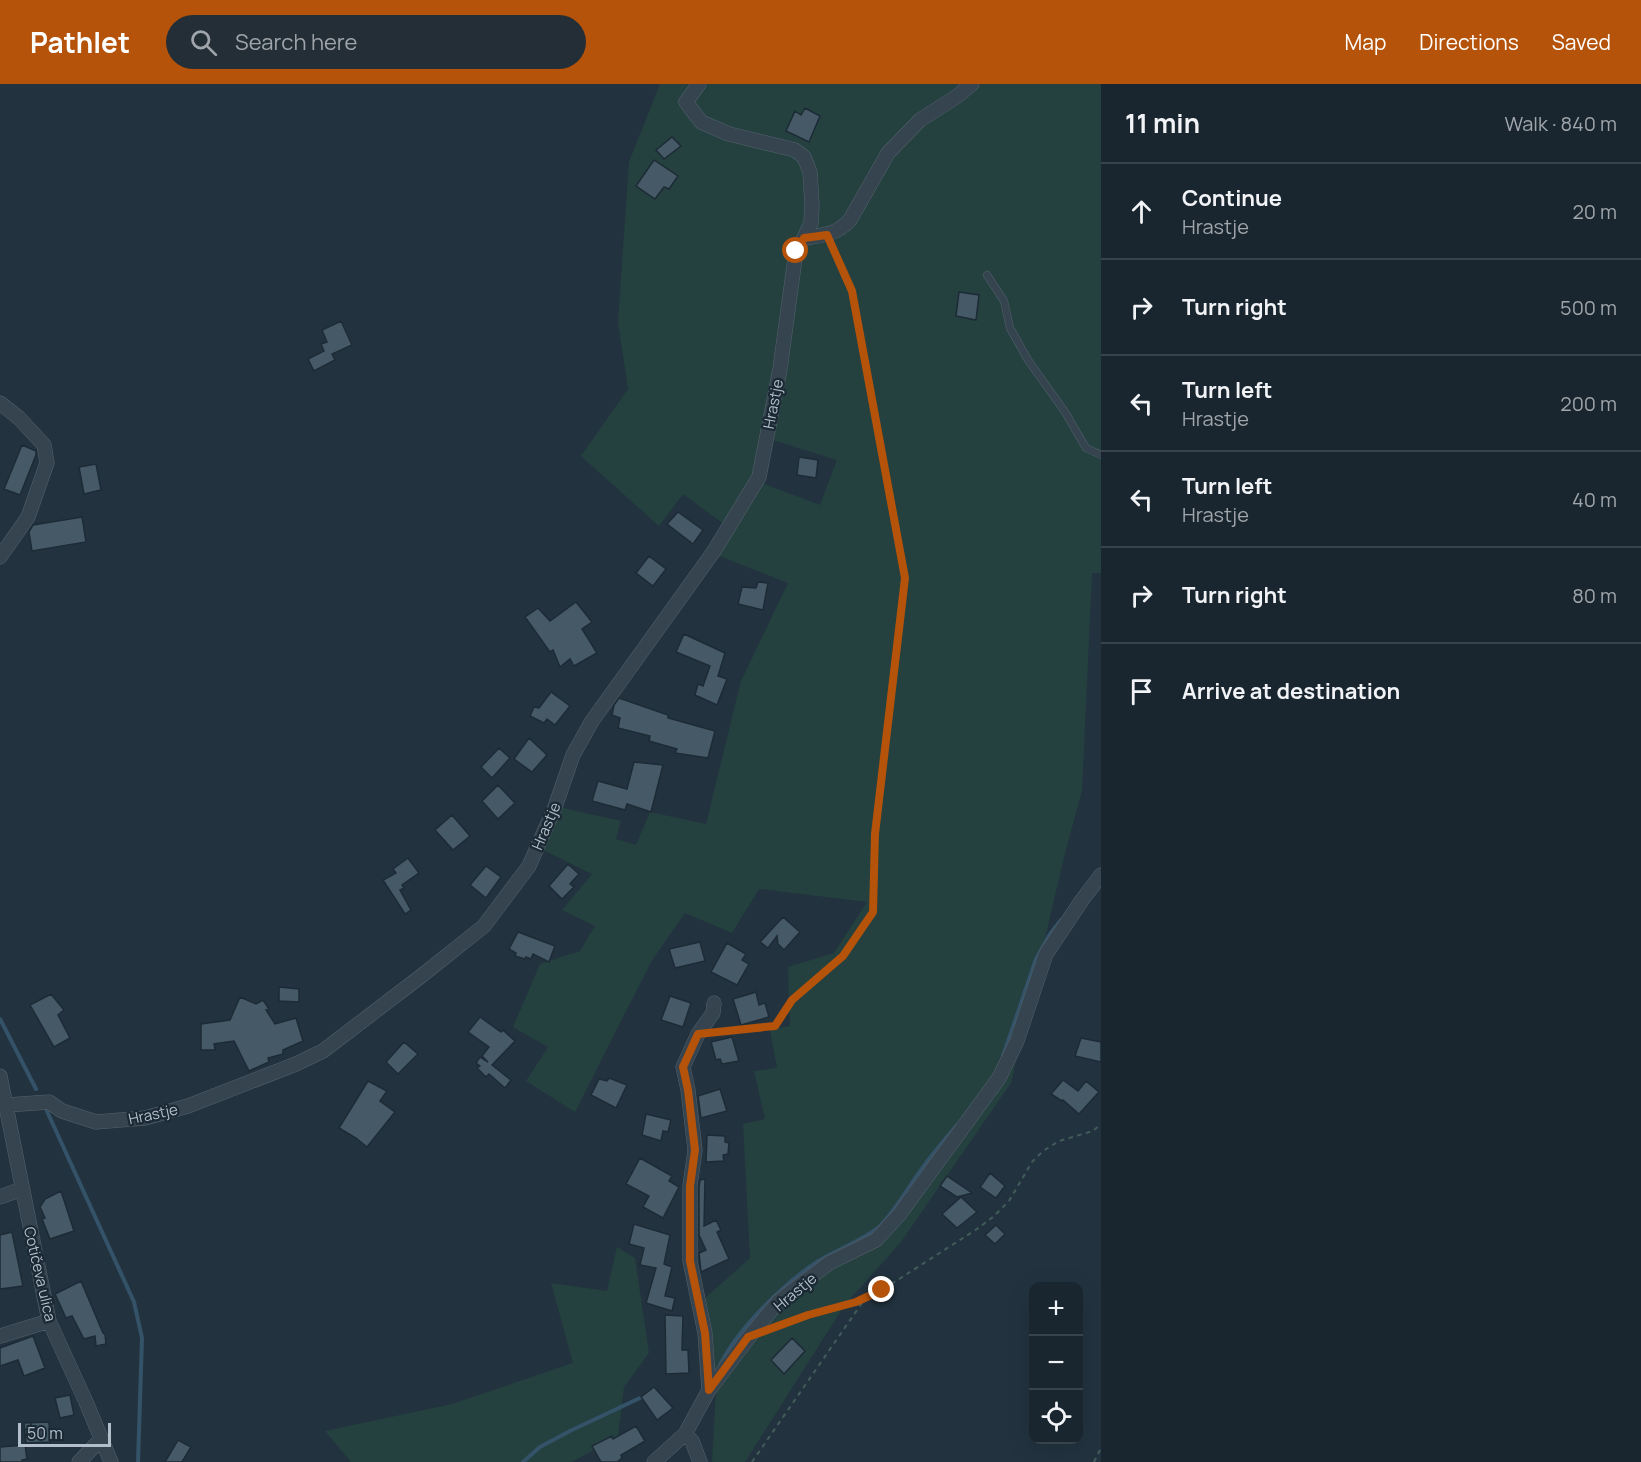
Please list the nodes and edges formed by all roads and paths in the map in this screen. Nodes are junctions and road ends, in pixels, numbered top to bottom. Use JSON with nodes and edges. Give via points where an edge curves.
{"nodes":[{"id":1,"x":699,"y":84,"type":"edge"},
{"id":2,"x":972,"y":84,"type":"edge"},
{"id":3,"x":827,"y":235,"type":"junction"},
{"id":4,"x":804,"y":238,"type":"junction"},
{"id":5,"x":987,"y":275,"type":"dead end"},
{"id":6,"x":0,"y":403,"type":"edge"},
{"id":7,"x":1101,"y":455,"type":"edge"},
{"id":8,"x":0,"y":557,"type":"edge"},
{"id":9,"x":1101,"y":875,"type":"edge"},
{"id":10,"x":714,"y":1003,"type":"dead end"},
{"id":11,"x":698,"y":1034,"type":"junction"},
{"id":12,"x":0,"y":1076,"type":"edge"},
{"id":13,"x":7,"y":1106,"type":"junction"},
{"id":14,"x":1101,"y":1124,"type":"edge"},
{"id":15,"x":22,"y":1189,"type":"junction"},
{"id":16,"x":0,"y":1197,"type":"edge"},
{"id":17,"x":865,"y":1298,"type":"junction"},
{"id":18,"x":49,"y":1322,"type":"junction"},
{"id":19,"x":768,"y":1330,"type":"dead end"},
{"id":20,"x":0,"y":1336,"type":"edge"},
{"id":21,"x":709,"y":1390,"type":"junction"},
{"id":22,"x":685,"y":1434,"type":"junction"},
{"id":23,"x":101,"y":1439,"type":"junction"},
{"id":24,"x":1101,"y":1448,"type":"edge"},
{"id":25,"x":79,"y":1462,"type":"edge"},
{"id":26,"x":111,"y":1462,"type":"edge"},
{"id":27,"x":654,"y":1462,"type":"edge"},
{"id":28,"x":700,"y":1462,"type":"edge"},
{"id":29,"x":752,"y":1462,"type":"edge"},
{"id":30,"x":1094,"y":1462,"type":"edge"}],
"edges":[{"from":1,"to":4,"type":"street","name":"Hrastje","via":[[687,102],[701,122],[729,134],[795,150],[804,157],[810,172],[812,205],[811,223]]},
{"from":2,"to":3,"type":"street","via":[[921,120],[888,153],[850,220]]},
{"from":3,"to":4,"type":"street"},
{"from":3,"to":11,"type":"path","via":[[852,291],[905,578],[875,834],[873,912],[843,956],[792,1000],[775,1026]]},
{"from":4,"to":13,"type":"street","name":"Hrastje","via":[[796,251],[780,369],[759,477],[714,551],[592,721],[573,755],[529,866],[484,926],[323,1051],[188,1106],[145,1118],[96,1122],[62,1111],[49,1102]]},
{"from":5,"to":7,"type":"lane","via":[[1004,301],[1010,328],[1028,360],[1086,448]]},
{"from":6,"to":8,"type":"street","via":[[44,445],[47,463],[28,517]]},
{"from":9,"to":21,"type":"street","name":"Hrastje","via":[[1046,954],[1017,1041],[999,1078],[899,1215],[876,1240],[829,1263],[779,1301]]},
{"from":10,"to":11,"type":"street","via":[[713,1014]]},
{"from":11,"to":21,"type":"street","via":[[683,1067],[695,1150],[690,1186],[690,1261],[705,1333]]},
{"from":12,"to":13,"type":"street","name":"Cotičeva ulica"},
{"from":13,"to":15,"type":"street","name":"Cotičeva ulica"},
{"from":14,"to":17,"type":"path","via":[[1043,1151],[1009,1201],[993,1217]]},
{"from":15,"to":16,"type":"street"},
{"from":15,"to":18,"type":"street","name":"Cotičeva ulica"},
{"from":17,"to":19,"type":"path"},
{"from":17,"to":29,"type":"path"},
{"from":18,"to":20,"type":"street"},
{"from":18,"to":23,"type":"street","name":"Cotičeva ulica"},
{"from":21,"to":22,"type":"street","name":"Hrastje"},
{"from":22,"to":27,"type":"street","name":"Hrastje"},
{"from":22,"to":28,"type":"street"},
{"from":23,"to":25,"type":"street"},
{"from":23,"to":26,"type":"street","name":"Cotičeva ulica"},
{"from":24,"to":30,"type":"path"}]}
